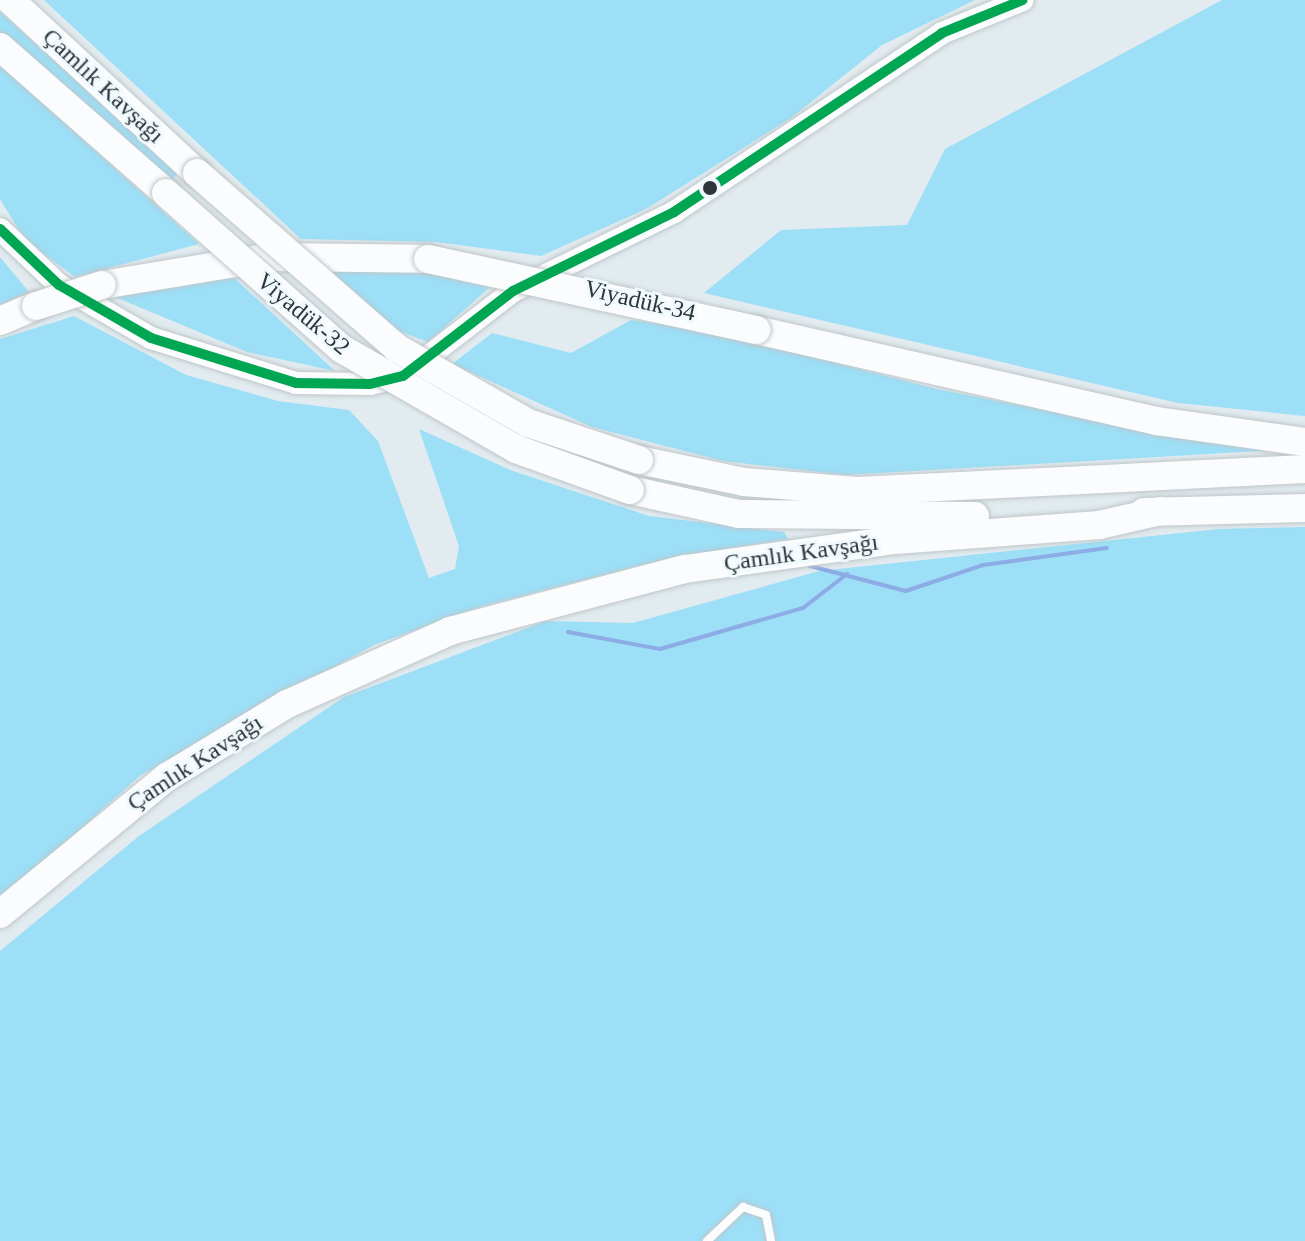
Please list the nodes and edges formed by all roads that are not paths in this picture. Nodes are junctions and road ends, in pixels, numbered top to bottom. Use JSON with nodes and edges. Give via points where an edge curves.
{"nodes":[{"id":1,"x":10,"y":0,"type":"edge"},
{"id":2,"x":1023,"y":0,"type":"edge"},
{"id":3,"x":0,"y":47,"type":"edge"},
{"id":4,"x":197,"y":173,"type":"joint"},
{"id":5,"x":166,"y":193,"type":"joint"},
{"id":6,"x":0,"y":229,"type":"edge"},
{"id":7,"x":0,"y":321,"type":"edge"},
{"id":8,"x":1305,"y":442,"type":"edge"},
{"id":9,"x":1305,"y":469,"type":"edge"},
{"id":10,"x":630,"y":490,"type":"joint"},
{"id":11,"x":1305,"y":508,"type":"edge"},
{"id":12,"x":1161,"y":511,"type":"junction"},
{"id":13,"x":0,"y":914,"type":"edge"},
{"id":14,"x":707,"y":1241,"type":"edge"},
{"id":15,"x":771,"y":1241,"type":"edge"}],
"edges":[{"from":1,"to":4,"type":"highway","name":"Çamlık Kavşağı"},
{"from":2,"to":6,"type":"main road","via":[[942,33],[674,212],[513,291],[403,376],[370,384],[296,383],[151,338],[49,278]]},
{"from":3,"to":5,"type":"highway","name":"Çamlık Kavşağı"},
{"from":4,"to":9,"type":"highway","name":"Viyadük-32","bridge":true,"via":[[333,299],[397,348],[528,423],[639,460],[744,482],[857,491]]},
{"from":5,"to":10,"type":"highway","name":"Viyadük-32","bridge":true,"via":[[354,357],[516,449]]},
{"from":7,"to":8,"type":"highway","name":"Viyadük-34","bridge":true,"via":[[102,285],[271,257],[428,259],[1157,421]]},
{"from":10,"to":12,"type":"highway","name":"Çamlık Kavşağı","via":[[739,514],[837,519]]},
{"from":11,"to":12,"type":"highway"},
{"from":12,"to":13,"type":"highway","name":"Çamlık Kavşağı","via":[[1099,525],[895,540],[685,569],[450,631],[287,704],[167,777]]},
{"from":14,"to":15,"type":"lane","via":[[743,1207],[766,1215]]}]}
